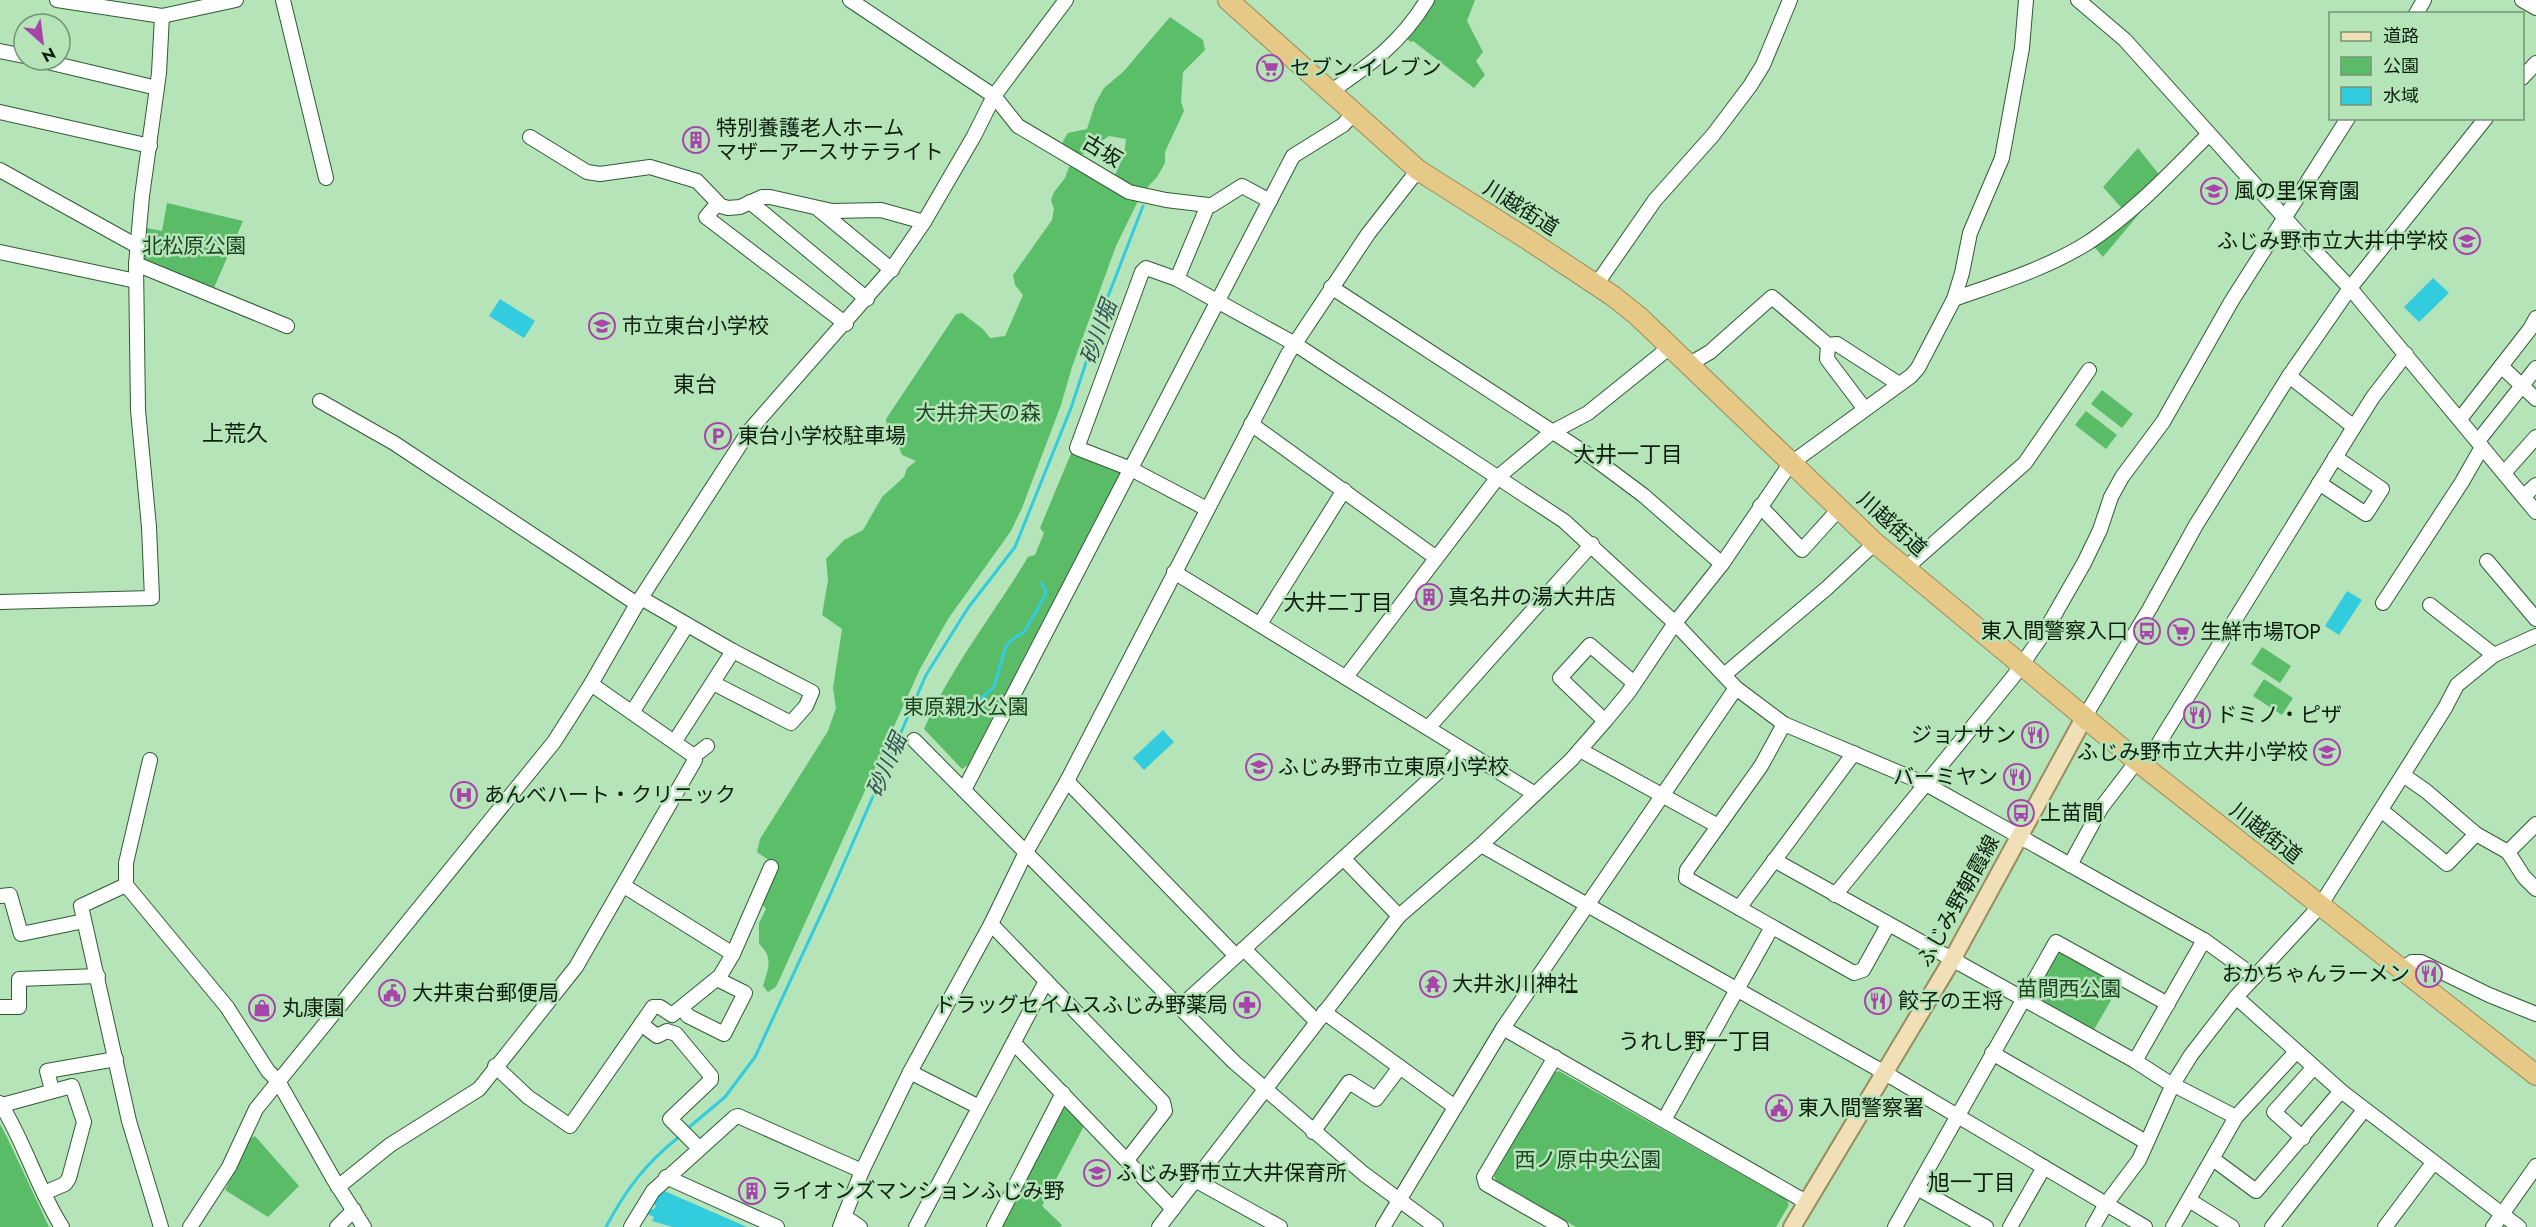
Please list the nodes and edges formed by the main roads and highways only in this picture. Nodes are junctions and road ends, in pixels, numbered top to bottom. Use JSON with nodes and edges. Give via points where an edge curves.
{"nodes":[{"id":1,"x":1235,"y":2,"type":"edge"},
{"id":2,"x":2084,"y":718,"type":"junction"},
{"id":3,"x":2536,"y":1075,"type":"edge"},
{"id":4,"x":1792,"y":1227,"type":"edge"}],
"edges":[{"from":1,"to":2,"type":"highway","name":"川越街道","via":[[1418,170],[1638,316],[1875,543]]},
{"from":2,"to":3,"type":"highway","name":"川越街道"},
{"from":2,"to":4,"type":"main road","name":"ふじみ野朝霞線","via":[[1952,960]]}]}
